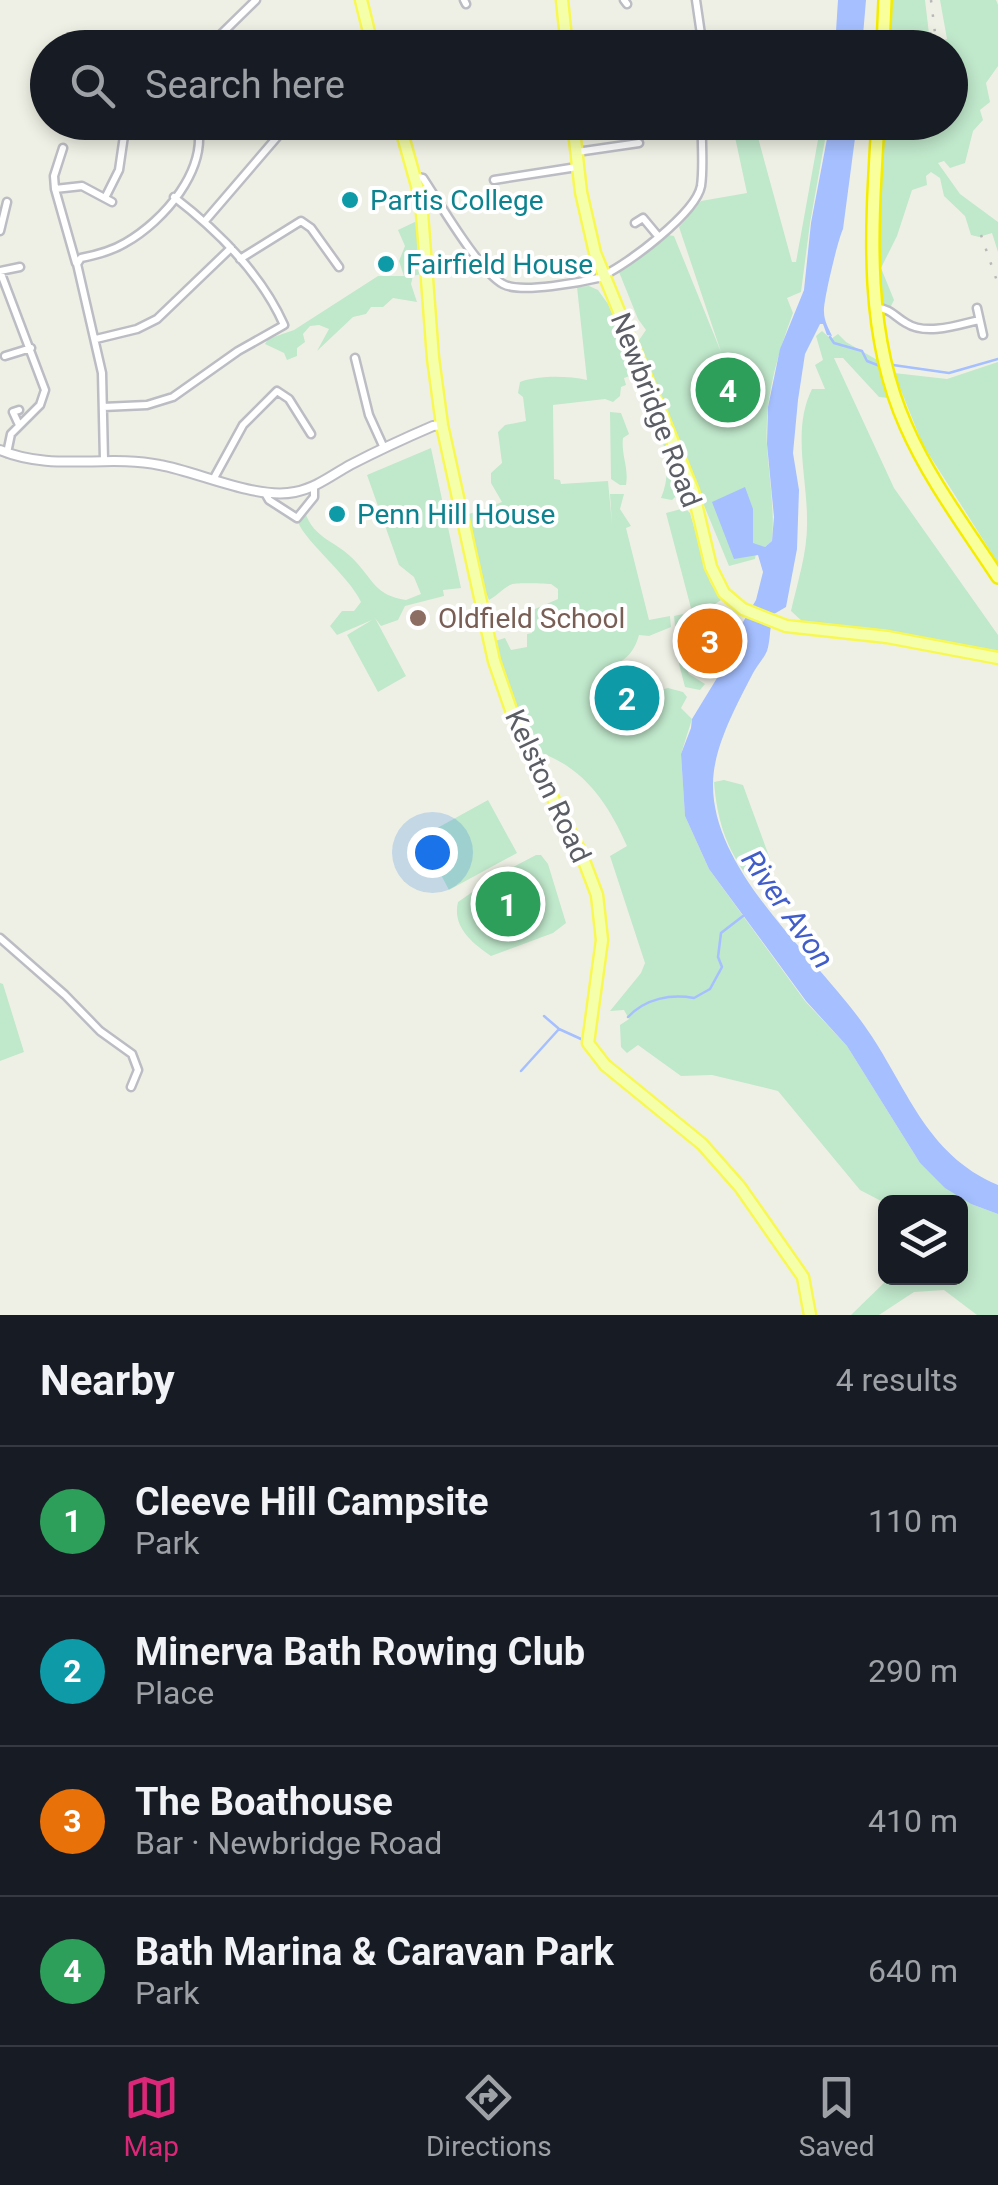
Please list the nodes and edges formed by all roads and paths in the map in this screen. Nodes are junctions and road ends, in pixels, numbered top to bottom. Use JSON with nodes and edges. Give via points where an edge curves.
{"nodes":[{"id":1,"x":256,"y":0,"type":"edge"},
{"id":2,"x":361,"y":0,"type":"edge"},
{"id":3,"x":562,"y":0,"type":"edge"},
{"id":4,"x":696,"y":0,"type":"edge"},
{"id":5,"x":885,"y":0,"type":"edge"},
{"id":6,"x":225,"y":30,"type":"edge"},
{"id":7,"x":368,"y":30,"type":"edge"},
{"id":8,"x":565,"y":30,"type":"edge"},
{"id":9,"x":700,"y":30,"type":"edge"},
{"id":10,"x":884,"y":30,"type":"edge"},
{"id":11,"x":123,"y":140,"type":"edge"},
{"id":12,"x":200,"y":140,"type":"edge"},
{"id":13,"x":275,"y":140,"type":"edge"},
{"id":14,"x":405,"y":140,"type":"edge"},
{"id":15,"x":575,"y":140,"type":"edge"},
{"id":16,"x":701,"y":140,"type":"edge"},
{"id":17,"x":877,"y":140,"type":"edge"},
{"id":18,"x":638,"y":143,"type":"dead end"},
{"id":19,"x":63,"y":148,"type":"dead end"},
{"id":20,"x":576,"y":152,"type":"junction"},
{"id":21,"x":578,"y":167,"type":"junction"},
{"id":22,"x":416,"y":177,"type":"junction"},
{"id":23,"x":494,"y":180,"type":"dead end"},
{"id":24,"x":55,"y":189,"type":"junction"},
{"id":25,"x":174,"y":197,"type":"junction"},
{"id":26,"x":8,"y":202,"type":"dead end"},
{"id":27,"x":205,"y":221,"type":"junction"},
{"id":28,"x":635,"y":223,"type":"dead end"},
{"id":29,"x":0,"y":231,"type":"edge"},
{"id":30,"x":658,"y":236,"type":"junction"},
{"id":31,"x":231,"y":248,"type":"junction"},
{"id":32,"x":240,"y":259,"type":"junction"},
{"id":33,"x":77,"y":264,"type":"junction"},
{"id":34,"x":335,"y":266,"type":"dead end"},
{"id":35,"x":20,"y":267,"type":"dead end"},
{"id":36,"x":603,"y":276,"type":"junction"},
{"id":37,"x":3,"y":292,"type":"edge"},
{"id":38,"x":877,"y":308,"type":"junction"},
{"id":39,"x":977,"y":308,"type":"dead end"},
{"id":40,"x":979,"y":320,"type":"junction"},
{"id":41,"x":983,"y":335,"type":"dead end"},
{"id":42,"x":96,"y":339,"type":"junction"},
{"id":43,"x":31,"y":348,"type":"junction"},
{"id":44,"x":5,"y":356,"type":"dead end"},
{"id":45,"x":355,"y":356,"type":"dead end"},
{"id":46,"x":103,"y":407,"type":"junction"},
{"id":47,"x":20,"y":410,"type":"dead end"},
{"id":48,"x":18,"y":425,"type":"junction"},
{"id":49,"x":442,"y":425,"type":"junction"},
{"id":50,"x":310,"y":434,"type":"dead end"},
{"id":51,"x":384,"y":448,"type":"junction"},
{"id":52,"x":4,"y":452,"type":"edge"},
{"id":53,"x":104,"y":460,"type":"junction"},
{"id":54,"x":214,"y":478,"type":"junction"},
{"id":55,"x":314,"y":486,"type":"junction"},
{"id":56,"x":265,"y":492,"type":"junction"},
{"id":57,"x":998,"y":576,"type":"edge"},
{"id":58,"x":998,"y":658,"type":"edge"},
{"id":59,"x":0,"y":938,"type":"edge"},
{"id":60,"x":131,"y":1086,"type":"dead end"},
{"id":61,"x":810,"y":1315,"type":"edge"}],
"edges":[{"from":1,"to":6,"type":"street"},
{"from":2,"to":7,"type":"main road"},
{"from":3,"to":8,"type":"main road"},
{"from":4,"to":9,"type":"street"},
{"from":5,"to":10,"type":"highway"},
{"from":11,"to":24,"type":"street","via":[[108,200],[82,186]]},
{"from":12,"to":25,"type":"street","via":[[198,157]]},
{"from":13,"to":27,"type":"street"},
{"from":14,"to":22,"type":"main road","name":"Kelston Road"},
{"from":15,"to":20,"type":"main road","name":"Newbridge Road"},
{"from":16,"to":30,"type":"street","via":[[700,191]]},
{"from":17,"to":38,"type":"highway","via":[[870,250]]},
{"from":18,"to":20,"type":"street"},
{"from":19,"to":24,"type":"street"},
{"from":20,"to":21,"type":"main road","name":"Newbridge Road"},
{"from":21,"to":23,"type":"street"},
{"from":21,"to":36,"type":"main road","name":"Newbridge Road"},
{"from":22,"to":36,"type":"street","via":[[502,284]]},
{"from":22,"to":49,"type":"main road","name":"Kelston Road"},
{"from":24,"to":33,"type":"street"},
{"from":25,"to":27,"type":"street"},
{"from":25,"to":33,"type":"street","via":[[140,233]]},
{"from":26,"to":29,"type":"street"},
{"from":27,"to":31,"type":"street"},
{"from":28,"to":30,"type":"street","via":[[642,215]]},
{"from":30,"to":36,"type":"street"},
{"from":31,"to":32,"type":"street"},
{"from":31,"to":42,"type":"street","via":[[157,319]]},
{"from":32,"to":34,"type":"street","via":[[301,221]]},
{"from":32,"to":46,"type":"street","via":[[283,327],[173,398]]},
{"from":33,"to":42,"type":"street"},
{"from":35,"to":37,"type":"street","via":[[0,271]]},
{"from":36,"to":58,"type":"main road","name":"Newbridge Road","via":[[693,492],[716,579],[728,597],[775,623]]},
{"from":37,"to":43,"type":"street"},
{"from":38,"to":40,"type":"street","via":[[924,329]]},
{"from":38,"to":57,"type":"highway","via":[[895,399],[918,451]]},
{"from":39,"to":40,"type":"street"},
{"from":40,"to":41,"type":"street"},
{"from":42,"to":46,"type":"street"},
{"from":43,"to":44,"type":"street"},
{"from":43,"to":48,"type":"street","via":[[45,390],[40,405]]},
{"from":45,"to":51,"type":"street"},
{"from":46,"to":53,"type":"street"},
{"from":47,"to":48,"type":"street","via":[[13,412]]},
{"from":48,"to":52,"type":"street"},
{"from":49,"to":51,"type":"street"},
{"from":49,"to":61,"type":"main road","name":"Kelston Road","via":[[501,683],[597,895],[602,940],[588,1043],[605,1065],[702,1144],[740,1188],[803,1277]]},
{"from":50,"to":54,"type":"street","via":[[277,391],[243,426]]},
{"from":51,"to":55,"type":"street"},
{"from":52,"to":53,"type":"street","via":[[54,463]]},
{"from":53,"to":54,"type":"street"},
{"from":54,"to":56,"type":"street"},
{"from":55,"to":56,"type":"street"},
{"from":55,"to":56,"type":"street","via":[[314,498],[296,518]]},
{"from":59,"to":60,"type":"street","via":[[132,1054],[138,1070]]}]}
